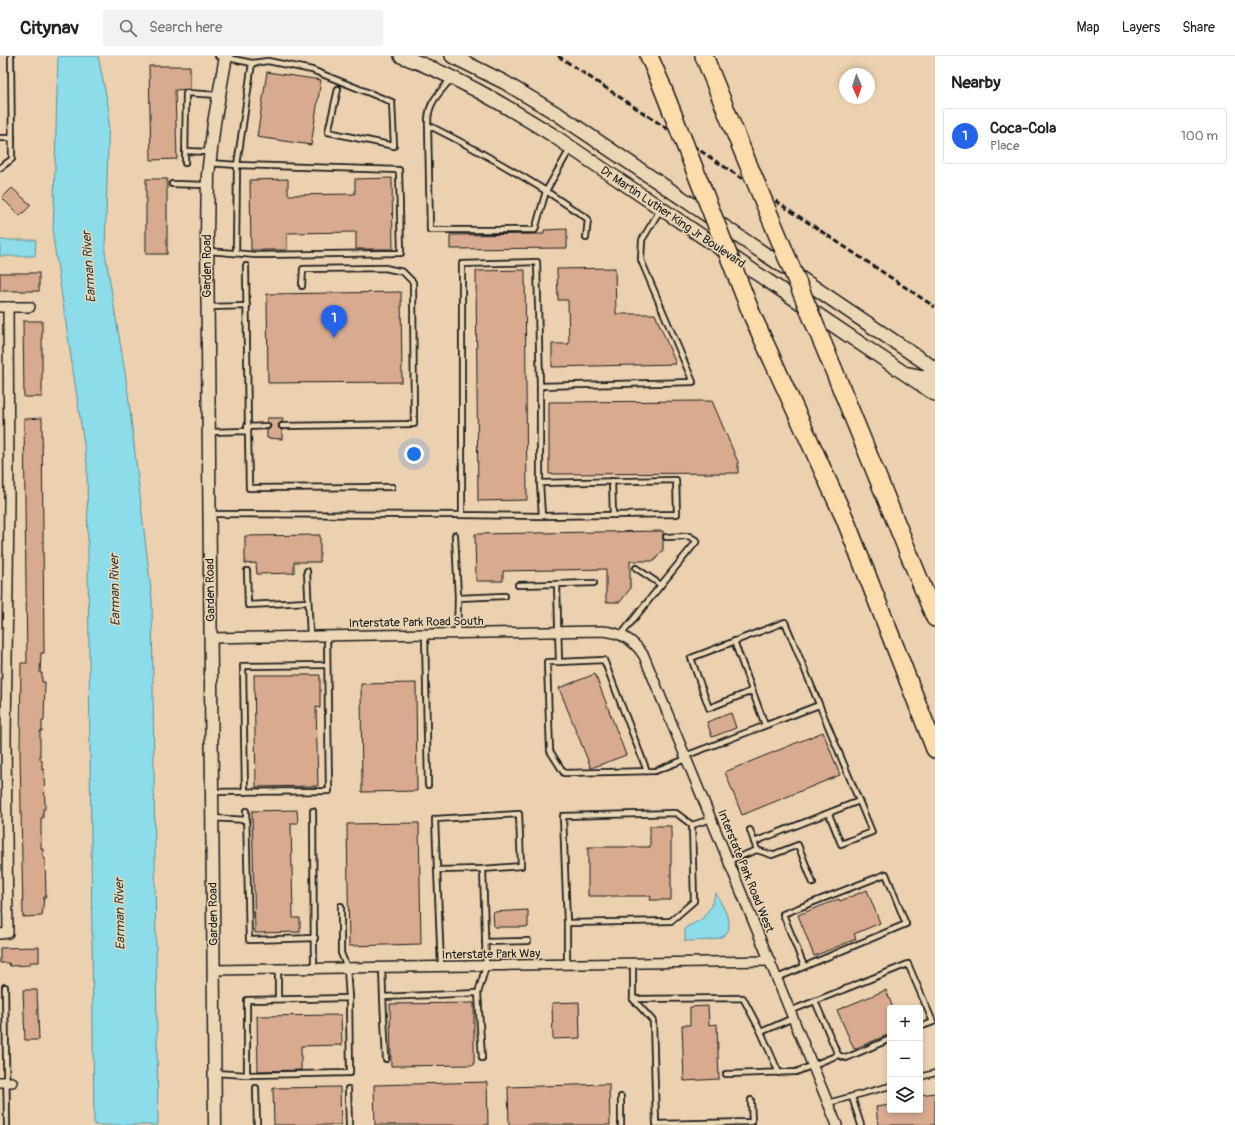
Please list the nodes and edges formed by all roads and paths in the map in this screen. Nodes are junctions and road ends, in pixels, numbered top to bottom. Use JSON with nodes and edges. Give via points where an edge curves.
{"nodes":[{"id":1,"x":11,"y":56,"type":"edge"},
{"id":2,"x":223,"y":56,"type":"edge"},
{"id":3,"x":400,"y":56,"type":"edge"},
{"id":4,"x":452,"y":56,"type":"edge"},
{"id":5,"x":649,"y":56,"type":"edge"},
{"id":6,"x":704,"y":56,"type":"edge"},
{"id":7,"x":252,"y":63,"type":"junction"},
{"id":8,"x":452,"y":78,"type":"junction"},
{"id":9,"x":338,"y":89,"type":"dead end"},
{"id":10,"x":219,"y":95,"type":"junction"},
{"id":11,"x":428,"y":124,"type":"junction"},
{"id":12,"x":0,"y":138,"type":"edge"},
{"id":13,"x":12,"y":138,"type":"junction"},
{"id":14,"x":570,"y":148,"type":"junction"},
{"id":15,"x":186,"y":151,"type":"junction"},
{"id":16,"x":210,"y":157,"type":"junction"},
{"id":17,"x":185,"y":163,"type":"dead end"},
{"id":18,"x":237,"y":165,"type":"junction"},
{"id":19,"x":0,"y":168,"type":"edge"},
{"id":20,"x":172,"y":184,"type":"dead end"},
{"id":21,"x":208,"y":185,"type":"junction"},
{"id":22,"x":546,"y":191,"type":"junction"},
{"id":23,"x":661,"y":209,"type":"junction"},
{"id":24,"x":586,"y":238,"type":"dead end"},
{"id":25,"x":207,"y":251,"type":"junction"},
{"id":26,"x":236,"y":253,"type":"junction"},
{"id":27,"x":246,"y":266,"type":"dead end"},
{"id":28,"x":302,"y":286,"type":"dead end"},
{"id":29,"x":247,"y":306,"type":"junction"},
{"id":30,"x":4,"y":307,"type":"edge"},
{"id":31,"x":30,"y":307,"type":"dead end"},
{"id":32,"x":208,"y":307,"type":"junction"},
{"id":33,"x":935,"y":369,"type":"edge"},
{"id":34,"x":904,"y":373,"type":"junction"},
{"id":35,"x":935,"y":382,"type":"edge"},
{"id":36,"x":540,"y":386,"type":"junction"},
{"id":37,"x":935,"y":394,"type":"edge"},
{"id":38,"x":267,"y":426,"type":"dead end"},
{"id":39,"x":282,"y":426,"type":"dead end"},
{"id":40,"x":248,"y":429,"type":"junction"},
{"id":41,"x":209,"y":432,"type":"junction"},
{"id":42,"x":612,"y":481,"type":"junction"},
{"id":43,"x":540,"y":483,"type":"junction"},
{"id":44,"x":392,"y":487,"type":"dead end"},
{"id":45,"x":4,"y":502,"type":"edge"},
{"id":46,"x":209,"y":514,"type":"junction"},
{"id":47,"x":462,"y":515,"type":"junction"},
{"id":48,"x":613,"y":515,"type":"junction"},
{"id":49,"x":542,"y":516,"type":"junction"},
{"id":50,"x":455,"y":535,"type":"dead end"},
{"id":51,"x":666,"y":537,"type":"dead end"},
{"id":52,"x":636,"y":568,"type":"dead end"},
{"id":53,"x":247,"y":571,"type":"dead end"},
{"id":54,"x":307,"y":571,"type":"dead end"},
{"id":55,"x":594,"y":583,"type":"dead end"},
{"id":56,"x":557,"y":584,"type":"junction"},
{"id":57,"x":661,"y":584,"type":"junction"},
{"id":58,"x":518,"y":585,"type":"dead end"},
{"id":59,"x":505,"y":596,"type":"dead end"},
{"id":60,"x":458,"y":598,"type":"junction"},
{"id":61,"x":308,"y":602,"type":"junction"},
{"id":62,"x":935,"y":618,"type":"edge"},
{"id":63,"x":558,"y":632,"type":"junction"},
{"id":64,"x":425,"y":634,"type":"junction"},
{"id":65,"x":457,"y":634,"type":"junction"},
{"id":66,"x":621,"y":635,"type":"junction"},
{"id":67,"x":310,"y":636,"type":"junction"},
{"id":68,"x":327,"y":636,"type":"junction"},
{"id":69,"x":211,"y":638,"type":"junction"},
{"id":70,"x":734,"y":641,"type":"junction"},
{"id":71,"x":559,"y":662,"type":"junction"},
{"id":72,"x":327,"y":665,"type":"junction"},
{"id":73,"x":752,"y":691,"type":"junction"},
{"id":74,"x":819,"y":705,"type":"junction"},
{"id":75,"x":764,"y":725,"type":"junction"},
{"id":76,"x":3,"y":737,"type":"edge"},
{"id":77,"x":935,"y":749,"type":"edge"},
{"id":78,"x":686,"y":757,"type":"junction"},
{"id":79,"x":647,"y":771,"type":"junction"},
{"id":80,"x":428,"y":785,"type":"dead end"},
{"id":81,"x":212,"y":792,"type":"junction"},
{"id":82,"x":245,"y":792,"type":"junction"},
{"id":83,"x":859,"y":801,"type":"junction"},
{"id":84,"x":246,"y":811,"type":"dead end"},
{"id":85,"x":313,"y":811,"type":"dead end"},
{"id":86,"x":829,"y":814,"type":"junction"},
{"id":87,"x":212,"y":818,"type":"junction"},
{"id":88,"x":711,"y":819,"type":"junction"},
{"id":89,"x":246,"y":820,"type":"junction"},
{"id":90,"x":692,"y":825,"type":"junction"},
{"id":91,"x":750,"y":830,"type":"dead end"},
{"id":92,"x":754,"y":842,"type":"junction"},
{"id":93,"x":757,"y":850,"type":"junction"},
{"id":94,"x":728,"y":861,"type":"junction"},
{"id":95,"x":483,"y":869,"type":"junction"},
{"id":96,"x":438,"y":870,"type":"junction"},
{"id":97,"x":813,"y":883,"type":"dead end"},
{"id":98,"x":341,"y":906,"type":"dead end"},
{"id":99,"x":567,"y":923,"type":"junction"},
{"id":100,"x":4,"y":933,"type":"edge"},
{"id":101,"x":315,"y":938,"type":"junction"},
{"id":102,"x":528,"y":940,"type":"dead end"},
{"id":103,"x":485,"y":942,"type":"junction"},
{"id":104,"x":770,"y":961,"type":"junction"},
{"id":105,"x":633,"y":963,"type":"junction"},
{"id":106,"x":567,"y":964,"type":"junction"},
{"id":107,"x":486,"y":966,"type":"junction"},
{"id":108,"x":804,"y":966,"type":"junction"},
{"id":109,"x":382,"y":967,"type":"junction"},
{"id":110,"x":441,"y":967,"type":"junction"},
{"id":111,"x":314,"y":968,"type":"junction"},
{"id":112,"x":347,"y":968,"type":"junction"},
{"id":113,"x":278,"y":969,"type":"junction"},
{"id":114,"x":214,"y":970,"type":"junction"},
{"id":115,"x":777,"y":978,"type":"junction"},
{"id":116,"x":5,"y":987,"type":"dead end"},
{"id":117,"x":478,"y":993,"type":"junction"},
{"id":118,"x":383,"y":997,"type":"junction"},
{"id":119,"x":349,"y":998,"type":"junction"},
{"id":120,"x":278,"y":999,"type":"junction"},
{"id":121,"x":633,"y":999,"type":"junction"},
{"id":122,"x":815,"y":1001,"type":"junction"},
{"id":123,"x":791,"y":1015,"type":"junction"},
{"id":124,"x":923,"y":1026,"type":"edge"},
{"id":125,"x":761,"y":1032,"type":"junction"},
{"id":126,"x":887,"y":1040,"type":"edge"},
{"id":127,"x":838,"y":1055,"type":"junction"},
{"id":128,"x":482,"y":1058,"type":"dead end"},
{"id":129,"x":386,"y":1060,"type":"dead end"},
{"id":130,"x":813,"y":1066,"type":"junction"},
{"id":131,"x":215,"y":1073,"type":"junction"},
{"id":132,"x":779,"y":1073,"type":"junction"},
{"id":133,"x":935,"y":1073,"type":"edge"},
{"id":134,"x":726,"y":1074,"type":"dead end"},
{"id":135,"x":247,"y":1075,"type":"junction"},
{"id":136,"x":923,"y":1076,"type":"edge"},
{"id":137,"x":6,"y":1082,"type":"edge"},
{"id":138,"x":887,"y":1087,"type":"edge"},
{"id":139,"x":256,"y":1088,"type":"dead end"},
{"id":140,"x":348,"y":1089,"type":"dead end"},
{"id":141,"x":621,"y":1097,"type":"dead end"},
{"id":142,"x":852,"y":1097,"type":"junction"},
{"id":143,"x":751,"y":1100,"type":"dead end"},
{"id":144,"x":828,"y":1104,"type":"junction"},
{"id":145,"x":7,"y":1125,"type":"edge"},
{"id":146,"x":215,"y":1125,"type":"edge"},
{"id":147,"x":252,"y":1125,"type":"edge"},
{"id":148,"x":257,"y":1125,"type":"edge"},
{"id":149,"x":349,"y":1125,"type":"edge"},
{"id":150,"x":621,"y":1125,"type":"edge"},
{"id":151,"x":837,"y":1125,"type":"edge"},
{"id":152,"x":861,"y":1125,"type":"edge"}],
"edges":[{"from":1,"to":13,"type":"lane"},
{"from":2,"to":7,"type":"lane"},
{"from":2,"to":10,"type":"street","name":"Garden Road"},
{"from":3,"to":8,"type":"main road","name":"Dr Martin Luther King Jr Boulevard"},
{"from":4,"to":33,"type":"main road","name":"Dr Martin Luther King Jr Boulevard","via":[[504,82],[559,115]]},
{"from":5,"to":77,"type":"highway","bridge":true,"via":[[752,315],[845,519]]},
{"from":6,"to":62,"type":"highway","bridge":true},
{"from":7,"to":9,"type":"lane","via":[[268,61],[312,70],[392,102],[394,146],[328,132]]},
{"from":7,"to":18,"type":"lane"},
{"from":8,"to":11,"type":"lane","via":[[432,102]]},
{"from":8,"to":14,"type":"main road","name":"Dr Martin Luther King Jr Boulevard","via":[[505,105]]},
{"from":10,"to":15,"type":"lane","via":[[186,94]]},
{"from":10,"to":16,"type":"street","name":"Garden Road"},
{"from":11,"to":22,"type":"lane"},
{"from":11,"to":22,"type":"lane","via":[[430,230],[535,230]]},
{"from":12,"to":13,"type":"lane"},
{"from":13,"to":19,"type":"lane","via":[[12,159]]},
{"from":14,"to":22,"type":"lane"},
{"from":14,"to":23,"type":"main road","name":"Dr Martin Luther King Jr Boulevard"},
{"from":15,"to":16,"type":"lane"},
{"from":15,"to":17,"type":"lane"},
{"from":16,"to":18,"type":"lane"},
{"from":16,"to":21,"type":"street","name":"Garden Road"},
{"from":18,"to":26,"type":"lane"},
{"from":18,"to":26,"type":"lane","via":[[399,170],[401,253]]},
{"from":20,"to":21,"type":"lane"},
{"from":21,"to":25,"type":"street","name":"Garden Road"},
{"from":22,"to":24,"type":"lane","via":[[588,219]]},
{"from":23,"to":34,"type":"main road","name":"Dr Martin Luther King Jr Boulevard"},
{"from":23,"to":36,"type":"lane","via":[[642,240],[641,260],[694,382]]},
{"from":25,"to":26,"type":"lane"},
{"from":25,"to":32,"type":"street","name":"Garden Road"},
{"from":27,"to":29,"type":"lane"},
{"from":28,"to":39,"type":"lane","via":[[302,268],[385,268],[403,272],[413,282],[414,424]]},
{"from":29,"to":32,"type":"lane"},
{"from":29,"to":40,"type":"lane"},
{"from":30,"to":31,"type":"street"},
{"from":30,"to":45,"type":"street"},
{"from":32,"to":41,"type":"street","name":"Garden Road"},
{"from":34,"to":35,"type":"main road","via":[[929,378]]},
{"from":34,"to":37,"type":"main road","name":"Dr Martin Luther King Jr Boulevard"},
{"from":36,"to":43,"type":"lane"},
{"from":36,"to":47,"type":"lane","via":[[537,262],[462,264]]},
{"from":38,"to":40,"type":"lane"},
{"from":40,"to":41,"type":"lane"},
{"from":40,"to":44,"type":"lane","via":[[249,488]]},
{"from":41,"to":46,"type":"street","name":"Garden Road"},
{"from":42,"to":43,"type":"lane"},
{"from":42,"to":48,"type":"lane"},
{"from":42,"to":48,"type":"lane","via":[[676,480],[677,494],[677,514]]},
{"from":43,"to":49,"type":"lane"},
{"from":45,"to":76,"type":"street"},
{"from":46,"to":47,"type":"lane"},
{"from":46,"to":69,"type":"street","name":"Garden Road"},
{"from":47,"to":49,"type":"lane"},
{"from":48,"to":49,"type":"lane"},
{"from":50,"to":60,"type":"lane"},
{"from":51,"to":57,"type":"lane","via":[[689,536],[697,542]]},
{"from":52,"to":57,"type":"lane"},
{"from":53,"to":61,"type":"lane","via":[[248,605]]},
{"from":54,"to":61,"type":"lane"},
{"from":55,"to":56,"type":"lane"},
{"from":56,"to":58,"type":"lane"},
{"from":56,"to":63,"type":"lane"},
{"from":57,"to":66,"type":"lane"},
{"from":59,"to":60,"type":"lane"},
{"from":60,"to":65,"type":"lane"},
{"from":61,"to":67,"type":"lane"},
{"from":63,"to":65,"type":"street","name":"Interstate Park Road South"},
{"from":63,"to":66,"type":"street","name":"Interstate Park Road South","via":[[609,632]]},
{"from":63,"to":71,"type":"lane"},
{"from":64,"to":65,"type":"street","name":"Interstate Park Road South"},
{"from":64,"to":68,"type":"street","name":"Interstate Park Road South"},
{"from":64,"to":80,"type":"lane"},
{"from":66,"to":78,"type":"street","name":"Interstate Park Road West","via":[[634,643],[644,656]]},
{"from":67,"to":68,"type":"street","name":"Interstate Park Road South"},
{"from":67,"to":69,"type":"street","name":"Interstate Park Road South"},
{"from":68,"to":72,"type":"lane"},
{"from":69,"to":81,"type":"street","name":"Garden Road"},
{"from":70,"to":73,"type":"lane"},
{"from":70,"to":73,"type":"lane","via":[[691,658],[709,708]]},
{"from":70,"to":74,"type":"lane","via":[[785,622]]},
{"from":71,"to":79,"type":"lane","via":[[604,660]]},
{"from":71,"to":79,"type":"lane","via":[[547,662],[550,751],[564,774]]},
{"from":72,"to":82,"type":"lane","via":[[243,666]]},
{"from":72,"to":82,"type":"lane","via":[[329,791]]},
{"from":73,"to":75,"type":"lane"},
{"from":74,"to":75,"type":"lane"},
{"from":74,"to":83,"type":"lane"},
{"from":75,"to":78,"type":"lane"},
{"from":76,"to":100,"type":"street"},
{"from":78,"to":79,"type":"lane","via":[[655,771]]},
{"from":78,"to":88,"type":"street","name":"Interstate Park Road West"},
{"from":81,"to":82,"type":"lane"},
{"from":81,"to":87,"type":"street","name":"Garden Road"},
{"from":83,"to":86,"type":"lane"},
{"from":83,"to":86,"type":"lane","via":[[872,832],[841,844]]},
{"from":84,"to":89,"type":"lane"},
{"from":85,"to":101,"type":"lane"},
{"from":86,"to":92,"type":"lane"},
{"from":87,"to":89,"type":"lane"},
{"from":87,"to":114,"type":"street","name":"Garden Road"},
{"from":88,"to":90,"type":"lane"},
{"from":88,"to":94,"type":"street","name":"Interstate Park Road West"},
{"from":89,"to":101,"type":"lane","via":[[248,940]]},
{"from":90,"to":99,"type":"lane","via":[[694,901],[671,921]]},
{"from":90,"to":99,"type":"lane","via":[[676,813],[563,816]]},
{"from":91,"to":92,"type":"lane"},
{"from":92,"to":93,"type":"lane"},
{"from":93,"to":94,"type":"lane"},
{"from":93,"to":97,"type":"lane","via":[[772,855],[798,845]]},
{"from":94,"to":104,"type":"street","name":"Interstate Park Road West"},
{"from":95,"to":96,"type":"lane"},
{"from":95,"to":96,"type":"lane","via":[[521,866],[518,814],[435,819]]},
{"from":95,"to":103,"type":"lane"},
{"from":96,"to":110,"type":"lane"},
{"from":98,"to":112,"type":"lane","via":[[341,953]]},
{"from":99,"to":106,"type":"lane"},
{"from":101,"to":111,"type":"lane"},
{"from":102,"to":103,"type":"lane"},
{"from":103,"to":107,"type":"lane"},
{"from":104,"to":105,"type":"street","name":"Interstate Park Way"},
{"from":104,"to":115,"type":"street","name":"Interstate Park Road West"},
{"from":105,"to":106,"type":"street","name":"Interstate Park Way"},
{"from":105,"to":121,"type":"lane"},
{"from":106,"to":107,"type":"street","name":"Interstate Park Way"},
{"from":107,"to":110,"type":"street","name":"Interstate Park Way"},
{"from":107,"to":117,"type":"lane"},
{"from":108,"to":108,"type":"lane","via":[[906,924],[886,874],[783,914]]},
{"from":108,"to":115,"type":"lane"},
{"from":109,"to":110,"type":"street","name":"Interstate Park Way"},
{"from":109,"to":112,"type":"street","name":"Interstate Park Way"},
{"from":109,"to":118,"type":"lane"},
{"from":111,"to":112,"type":"street","name":"Interstate Park Way"},
{"from":111,"to":113,"type":"street","name":"Interstate Park Way"},
{"from":112,"to":119,"type":"lane"},
{"from":113,"to":114,"type":"street","name":"Interstate Park Way"},
{"from":113,"to":120,"type":"lane"},
{"from":114,"to":131,"type":"street","name":"Garden Road"},
{"from":115,"to":123,"type":"street","name":"Interstate Park Road West"},
{"from":116,"to":137,"type":"lane"},
{"from":117,"to":118,"type":"lane"},
{"from":117,"to":128,"type":"lane"},
{"from":118,"to":129,"type":"lane"},
{"from":119,"to":120,"type":"lane"},
{"from":119,"to":135,"type":"lane","via":[[350,1072]]},
{"from":120,"to":135,"type":"lane","via":[[246,1000]]},
{"from":121,"to":125,"type":"lane","via":[[743,998]]},
{"from":121,"to":143,"type":"lane","via":[[653,1021],[656,1124],[752,1122]]},
{"from":122,"to":123,"type":"lane"},
{"from":122,"to":124,"type":"lane","via":[[908,964],[933,1022]]},
{"from":122,"to":127,"type":"lane"},
{"from":123,"to":125,"type":"lane"},
{"from":123,"to":130,"type":"street","name":"Interstate Park Road West"},
{"from":125,"to":132,"type":"lane"},
{"from":126,"to":127,"type":"lane","via":[[846,1058]]},
{"from":127,"to":130,"type":"lane"},
{"from":130,"to":132,"type":"lane","via":[[796,1072]]},
{"from":130,"to":144,"type":"street","name":"Interstate Park Road West"},
{"from":131,"to":135,"type":"lane"},
{"from":131,"to":146,"type":"street","name":"Garden Road"},
{"from":132,"to":134,"type":"lane"},
{"from":133,"to":136,"type":"lane"},
{"from":137,"to":145,"type":"lane"},
{"from":138,"to":142,"type":"lane"},
{"from":139,"to":148,"type":"lane"},
{"from":140,"to":149,"type":"lane"},
{"from":141,"to":150,"type":"lane"},
{"from":142,"to":144,"type":"lane"},
{"from":142,"to":152,"type":"lane"},
{"from":144,"to":151,"type":"street","name":"Interstate Park Road West"},
{"from":147,"to":148,"type":"lane"}]}
